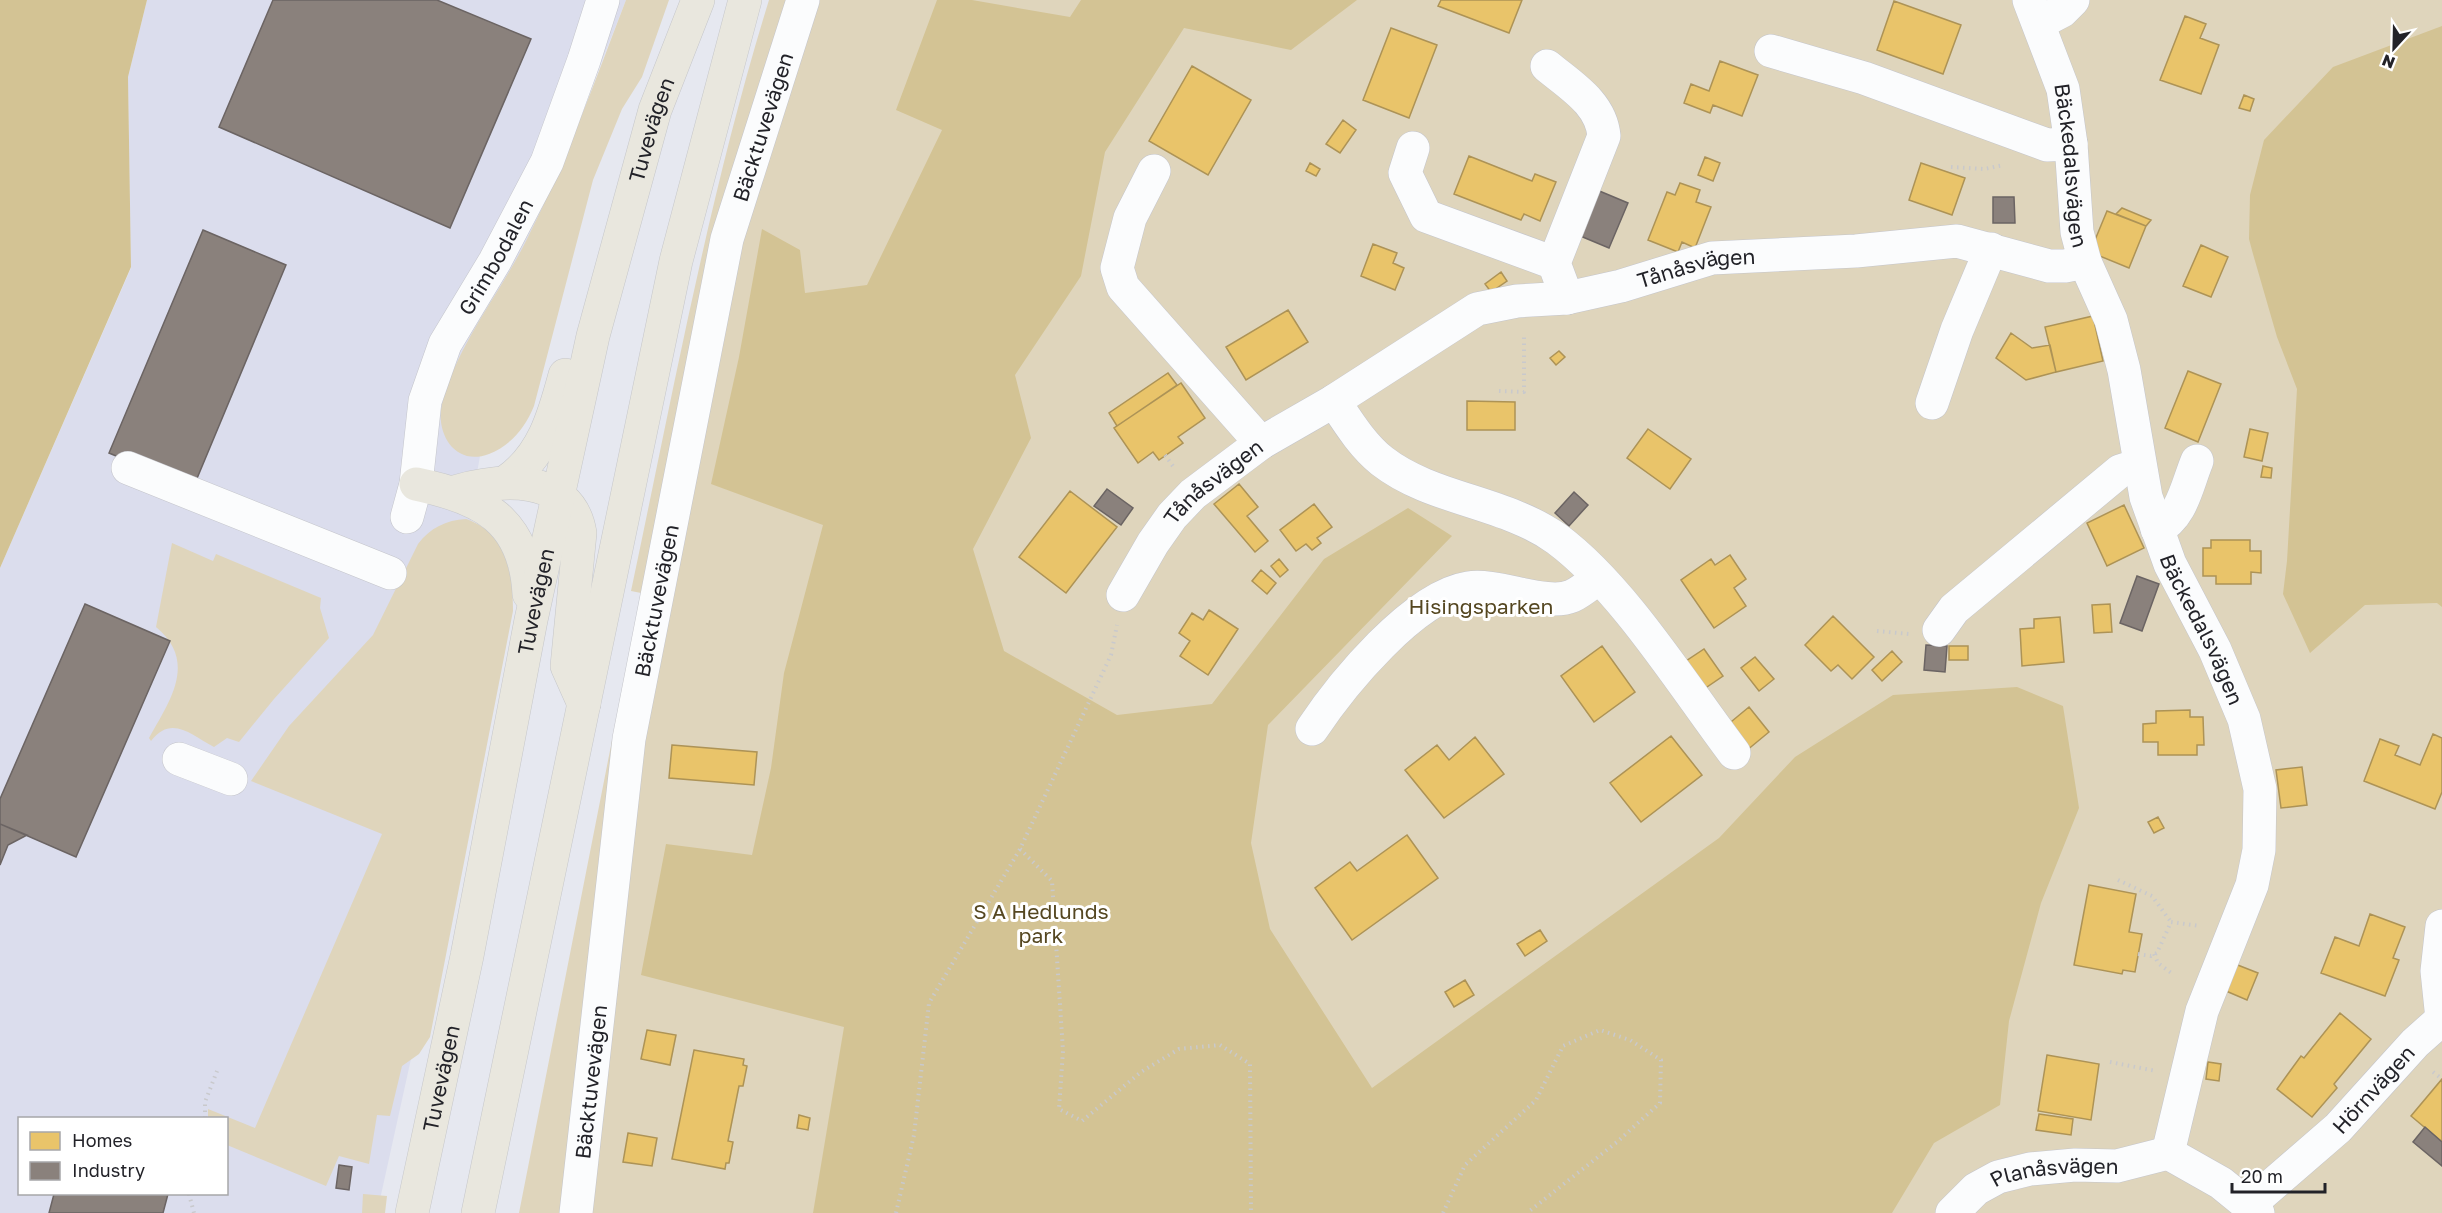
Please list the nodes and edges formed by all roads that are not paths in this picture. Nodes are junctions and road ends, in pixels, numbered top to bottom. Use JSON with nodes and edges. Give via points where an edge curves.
{"nodes":[{"id":1,"x":603,"y":0,"type":"edge"},
{"id":2,"x":698,"y":0,"type":"edge"},
{"id":3,"x":745,"y":0,"type":"edge"},
{"id":4,"x":803,"y":0,"type":"edge"},
{"id":5,"x":2073,"y":0,"type":"edge"},
{"id":6,"x":2034,"y":11,"type":"edge"},
{"id":7,"x":1772,"y":51,"type":"dead end"},
{"id":8,"x":1547,"y":66,"type":"dead end"},
{"id":9,"x":655,"y":110,"type":"junction"},
{"id":10,"x":2072,"y":144,"type":"junction"},
{"id":11,"x":1413,"y":148,"type":"dead end"},
{"id":12,"x":1154,"y":171,"type":"dead end"},
{"id":13,"x":1991,"y":249,"type":"junction"},
{"id":14,"x":2085,"y":262,"type":"junction"},
{"id":15,"x":1554,"y":263,"type":"junction"},
{"id":16,"x":1567,"y":298,"type":"junction"},
{"id":17,"x":1334,"y":401,"type":"junction"},
{"id":18,"x":1932,"y":403,"type":"dead end"},
{"id":19,"x":1261,"y":443,"type":"junction"},
{"id":20,"x":2197,"y":461,"type":"dead end"},
{"id":21,"x":2139,"y":465,"type":"junction"},
{"id":22,"x":128,"y":468,"type":"dead end"},
{"id":23,"x":507,"y":482,"type":"junction"},
{"id":24,"x":416,"y":484,"type":"junction"},
{"id":25,"x":454,"y":492,"type":"junction"},
{"id":26,"x":558,"y":495,"type":"junction"},
{"id":27,"x":407,"y":517,"type":"dead end"},
{"id":28,"x":2157,"y":529,"type":"junction"},
{"id":29,"x":390,"y":573,"type":"dead end"},
{"id":30,"x":1598,"y":578,"type":"junction"},
{"id":31,"x":1123,"y":595,"type":"road end"},
{"id":32,"x":531,"y":620,"type":"junction"},
{"id":33,"x":1939,"y":630,"type":"dead end"},
{"id":34,"x":584,"y":704,"type":"junction"},
{"id":35,"x":1312,"y":729,"type":"dead end"},
{"id":36,"x":1734,"y":753,"type":"dead end"},
{"id":37,"x":179,"y":759,"type":"dead end"},
{"id":38,"x":231,"y":779,"type":"dead end"},
{"id":39,"x":2442,"y":926,"type":"edge"},
{"id":40,"x":2442,"y":1019,"type":"edge"},
{"id":41,"x":2168,"y":1153,"type":"junction"},
{"id":42,"x":2253,"y":1209,"type":"edge"},
{"id":43,"x":412,"y":1213,"type":"edge"},
{"id":44,"x":478,"y":1213,"type":"edge"},
{"id":45,"x":576,"y":1213,"type":"edge"},
{"id":46,"x":1952,"y":1213,"type":"edge"}],
"edges":[{"from":1,"to":24,"type":"street","name":"Grimbodalen","via":[[547,162],[495,261],[445,344],[425,401]]},
{"from":2,"to":9,"type":"main road","name":"Tuvevägen"},
{"from":3,"to":34,"type":"main road","via":[[676,261]]},
{"from":4,"to":45,"type":"street","name":"Bäcktuvevägen","via":[[727,239],[629,739]]},
{"from":5,"to":6,"type":"street","via":[[2062,11]]},
{"from":6,"to":10,"type":"street","name":"Bäckedalsvägen","via":[[2063,89]]},
{"from":7,"to":10,"type":"street","via":[[1864,78],[2047,145]]},
{"from":8,"to":15,"type":"street","via":[[1592,103],[1602,120],[1604,136]]},
{"from":9,"to":23,"type":"main road","via":[[619,180],[547,430],[532,460]]},
{"from":9,"to":26,"type":"main road","name":"Tuvevägen","via":[[593,336]]},
{"from":10,"to":14,"type":"street","name":"Bäckedalsvägen","via":[[2077,232]]},
{"from":11,"to":15,"type":"street","via":[[1405,173],[1426,216]]},
{"from":12,"to":19,"type":"street","via":[[1130,218],[1117,268],[1123,287]]},
{"from":13,"to":14,"type":"street","name":"Tånåsvägen","via":[[2049,266]]},
{"from":13,"to":16,"type":"street","name":"Tånåsvägen","via":[[1957,241],[1712,258]]},
{"from":13,"to":18,"type":"street"},
{"from":14,"to":21,"type":"street","name":"Bäckedalsvägen","via":[[2114,330],[2131,405]]},
{"from":15,"to":16,"type":"street"},
{"from":16,"to":17,"type":"street","name":"Tånåsvägen","via":[[1477,309]]},
{"from":17,"to":19,"type":"street","name":"Tånåsvägen"},
{"from":17,"to":30,"type":"street","via":[[1357,435],[1382,461],[1410,479],[1521,519],[1557,539]]},
{"from":19,"to":31,"type":"street","name":"Tånåsvägen","via":[[1193,494],[1172,516]]},
{"from":20,"to":28,"type":"street","via":[[2176,515],[2170,524]]},
{"from":21,"to":28,"type":"street","name":"Bäckedalsvägen"},
{"from":21,"to":33,"type":"street","via":[[2120,471],[1954,609]]},
{"from":22,"to":29,"type":"street"},
{"from":23,"to":25,"type":"main road"},
{"from":23,"to":26,"type":"main road"},
{"from":24,"to":25,"type":"main road"},
{"from":24,"to":27,"type":"street","name":"Grimbodalen"},
{"from":25,"to":32,"type":"main road","via":[[498,518],[513,534],[523,553]]},
{"from":26,"to":32,"type":"main road","name":"Tuvevägen"},
{"from":26,"to":34,"type":"main road","via":[[570,505],[580,533],[567,666]]},
{"from":28,"to":41,"type":"street","name":"Bäckedalsvägen","via":[[2244,719],[2260,789],[2259,850],[2252,885],[2202,1011]]},
{"from":30,"to":35,"type":"street","via":[[1570,597],[1468,588],[1428,604],[1351,676]]},
{"from":30,"to":36,"type":"street","via":[[1626,609]]},
{"from":32,"to":43,"type":"main road","name":"Tuvevägen","via":[[468,956]]},
{"from":34,"to":44,"type":"main road"},
{"from":37,"to":38,"type":"street"},
{"from":39,"to":40,"type":"street","name":"Hörnvägen","via":[[2437,971]]},
{"from":40,"to":42,"type":"street","name":"Hörnvägen","via":[[2338,1128]]},
{"from":41,"to":42,"type":"street","via":[[2204,1172]]},
{"from":41,"to":46,"type":"street","name":"Planåsvägen","via":[[2117,1166],[2030,1169],[1998,1177],[1976,1189]]}]}
